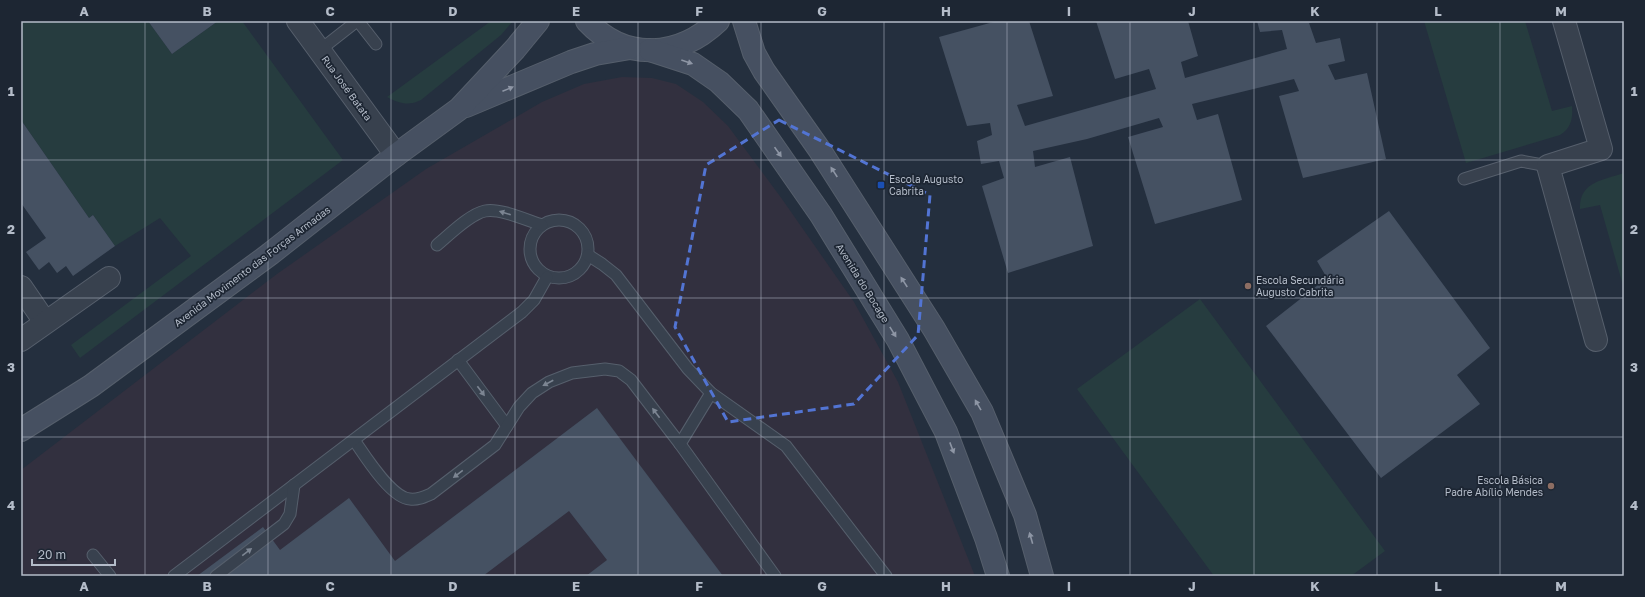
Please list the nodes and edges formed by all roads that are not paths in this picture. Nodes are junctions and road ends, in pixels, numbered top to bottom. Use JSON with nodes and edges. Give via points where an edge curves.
{"nodes":[{"id":1,"x":298,"y":21,"type":"edge"},
{"id":2,"x":357,"y":21,"type":"edge"},
{"id":3,"x":538,"y":21,"type":"edge"},
{"id":4,"x":587,"y":21,"type":"edge"},
{"id":5,"x":718,"y":21,"type":"edge"},
{"id":6,"x":744,"y":21,"type":"edge"},
{"id":7,"x":1564,"y":21,"type":"edge"},
{"id":8,"x":376,"y":44,"type":"dead end"},
{"id":9,"x":640,"y":49,"type":"junction"},
{"id":10,"x":320,"y":50,"type":"junction"},
{"id":11,"x":459,"y":109,"type":"junction"},
{"id":12,"x":396,"y":155,"type":"junction"},
{"id":13,"x":1548,"y":166,"type":"junction"},
{"id":14,"x":1464,"y":179,"type":"dead end"},
{"id":15,"x":542,"y":225,"type":"junction"},
{"id":16,"x":437,"y":245,"type":"dead end"},
{"id":17,"x":588,"y":255,"type":"junction"},
{"id":18,"x":547,"y":277,"type":"junction"},
{"id":19,"x":109,"y":278,"type":"dead end"},
{"id":20,"x":21,"y":287,"type":"edge"},
{"id":21,"x":45,"y":322,"type":"junction"},
{"id":22,"x":21,"y":340,"type":"edge"},
{"id":23,"x":1596,"y":340,"type":"dead end"},
{"id":24,"x":458,"y":360,"type":"junction"},
{"id":25,"x":711,"y":393,"type":"junction"},
{"id":26,"x":42,"y":418,"type":"junction"},
{"id":27,"x":507,"y":426,"type":"junction"},
{"id":28,"x":21,"y":430,"type":"edge"},
{"id":29,"x":21,"y":438,"type":"edge"},
{"id":30,"x":354,"y":440,"type":"junction"},
{"id":31,"x":680,"y":444,"type":"junction"},
{"id":32,"x":294,"y":484,"type":"junction"},
{"id":33,"x":93,"y":555,"type":"dead end"},
{"id":34,"x":110,"y":576,"type":"edge"},
{"id":35,"x":174,"y":576,"type":"edge"},
{"id":36,"x":216,"y":576,"type":"edge"},
{"id":37,"x":775,"y":576,"type":"edge"},
{"id":38,"x":886,"y":576,"type":"edge"},
{"id":39,"x":998,"y":576,"type":"edge"},
{"id":40,"x":1042,"y":576,"type":"edge"}],
"edges":[{"from":1,"to":10,"type":"street","name":"Rua José Batata"},
{"from":2,"to":8,"type":"lane"},
{"from":2,"to":10,"type":"lane"},
{"from":3,"to":11,"type":"main road","name":"Avenida Movimento das Forças Armadas"},
{"from":4,"to":9,"type":"main road","name":"Avenida do Bocage","via":[[611,40]]},
{"from":5,"to":9,"type":"main road","name":"Avenida Movimento das Forças Armadas","via":[[689,42],[670,49]]},
{"from":40,"to":6,"type":"main road","one_way":true,"via":[[1025,515],[982,412],[934,329],[819,149],[764,71],[754,54]]},
{"from":7,"to":13,"type":"street","via":[[1601,149]]},
{"from":11,"to":9,"type":"main road","name":"Avenida Movimento das Forças Armadas","one_way":true,"via":[[595,54]]},
{"from":9,"to":39,"type":"main road","name":"Avenida do Bocage","one_way":true,"via":[[692,64],[719,82],[748,110],[821,215],[898,340],[946,432]]},
{"from":10,"to":12,"type":"street","name":"Rua José Batata"},
{"from":11,"to":12,"type":"main road","name":"Avenida Movimento das Forças Armadas"},
{"from":12,"to":26,"type":"main road","name":"Avenida Movimento das Forças Armadas","via":[[270,254],[91,386]]},
{"from":13,"to":14,"type":"lane","via":[[1521,161]]},
{"from":13,"to":23,"type":"street"},
{"from":15,"to":16,"type":"lane","one_way":true,"via":[[495,210],[484,211],[474,215]]},
{"from":15,"to":17,"type":"lane","via":[[551,221],[571,222],[585,236]]},
{"from":15,"to":18,"type":"lane","via":[[534,233],[529,252],[538,271]]},
{"from":17,"to":18,"type":"lane","via":[[584,265],[568,278]]},
{"from":17,"to":25,"type":"lane","via":[[616,275],[688,369]]},
{"from":18,"to":24,"type":"lane","via":[[534,300],[522,312]]},
{"from":19,"to":21,"type":"street"},
{"from":20,"to":21,"type":"street"},
{"from":21,"to":22,"type":"street"},
{"from":24,"to":27,"type":"lane","one_way":true},
{"from":24,"to":30,"type":"lane"},
{"from":25,"to":31,"type":"lane"},
{"from":25,"to":38,"type":"lane","via":[[786,446]]},
{"from":26,"to":28,"type":"main road","name":"Avenida Movimento das Forças Armadas"},
{"from":26,"to":29,"type":"main road","name":"Avenida Movimento das Forças Armadas"},
{"from":27,"to":30,"type":"lane","one_way":true,"via":[[495,445],[431,494],[420,499],[409,500],[391,490]]},
{"from":31,"to":27,"type":"lane","one_way":true,"via":[[631,380],[619,371],[605,369],[572,373],[549,382],[532,393]]},
{"from":30,"to":32,"type":"lane"},
{"from":31,"to":37,"type":"lane"},
{"from":32,"to":35,"type":"lane"},
{"from":36,"to":32,"type":"lane","one_way":true,"via":[[284,524],[290,514]]},
{"from":33,"to":34,"type":"lane"}]}
